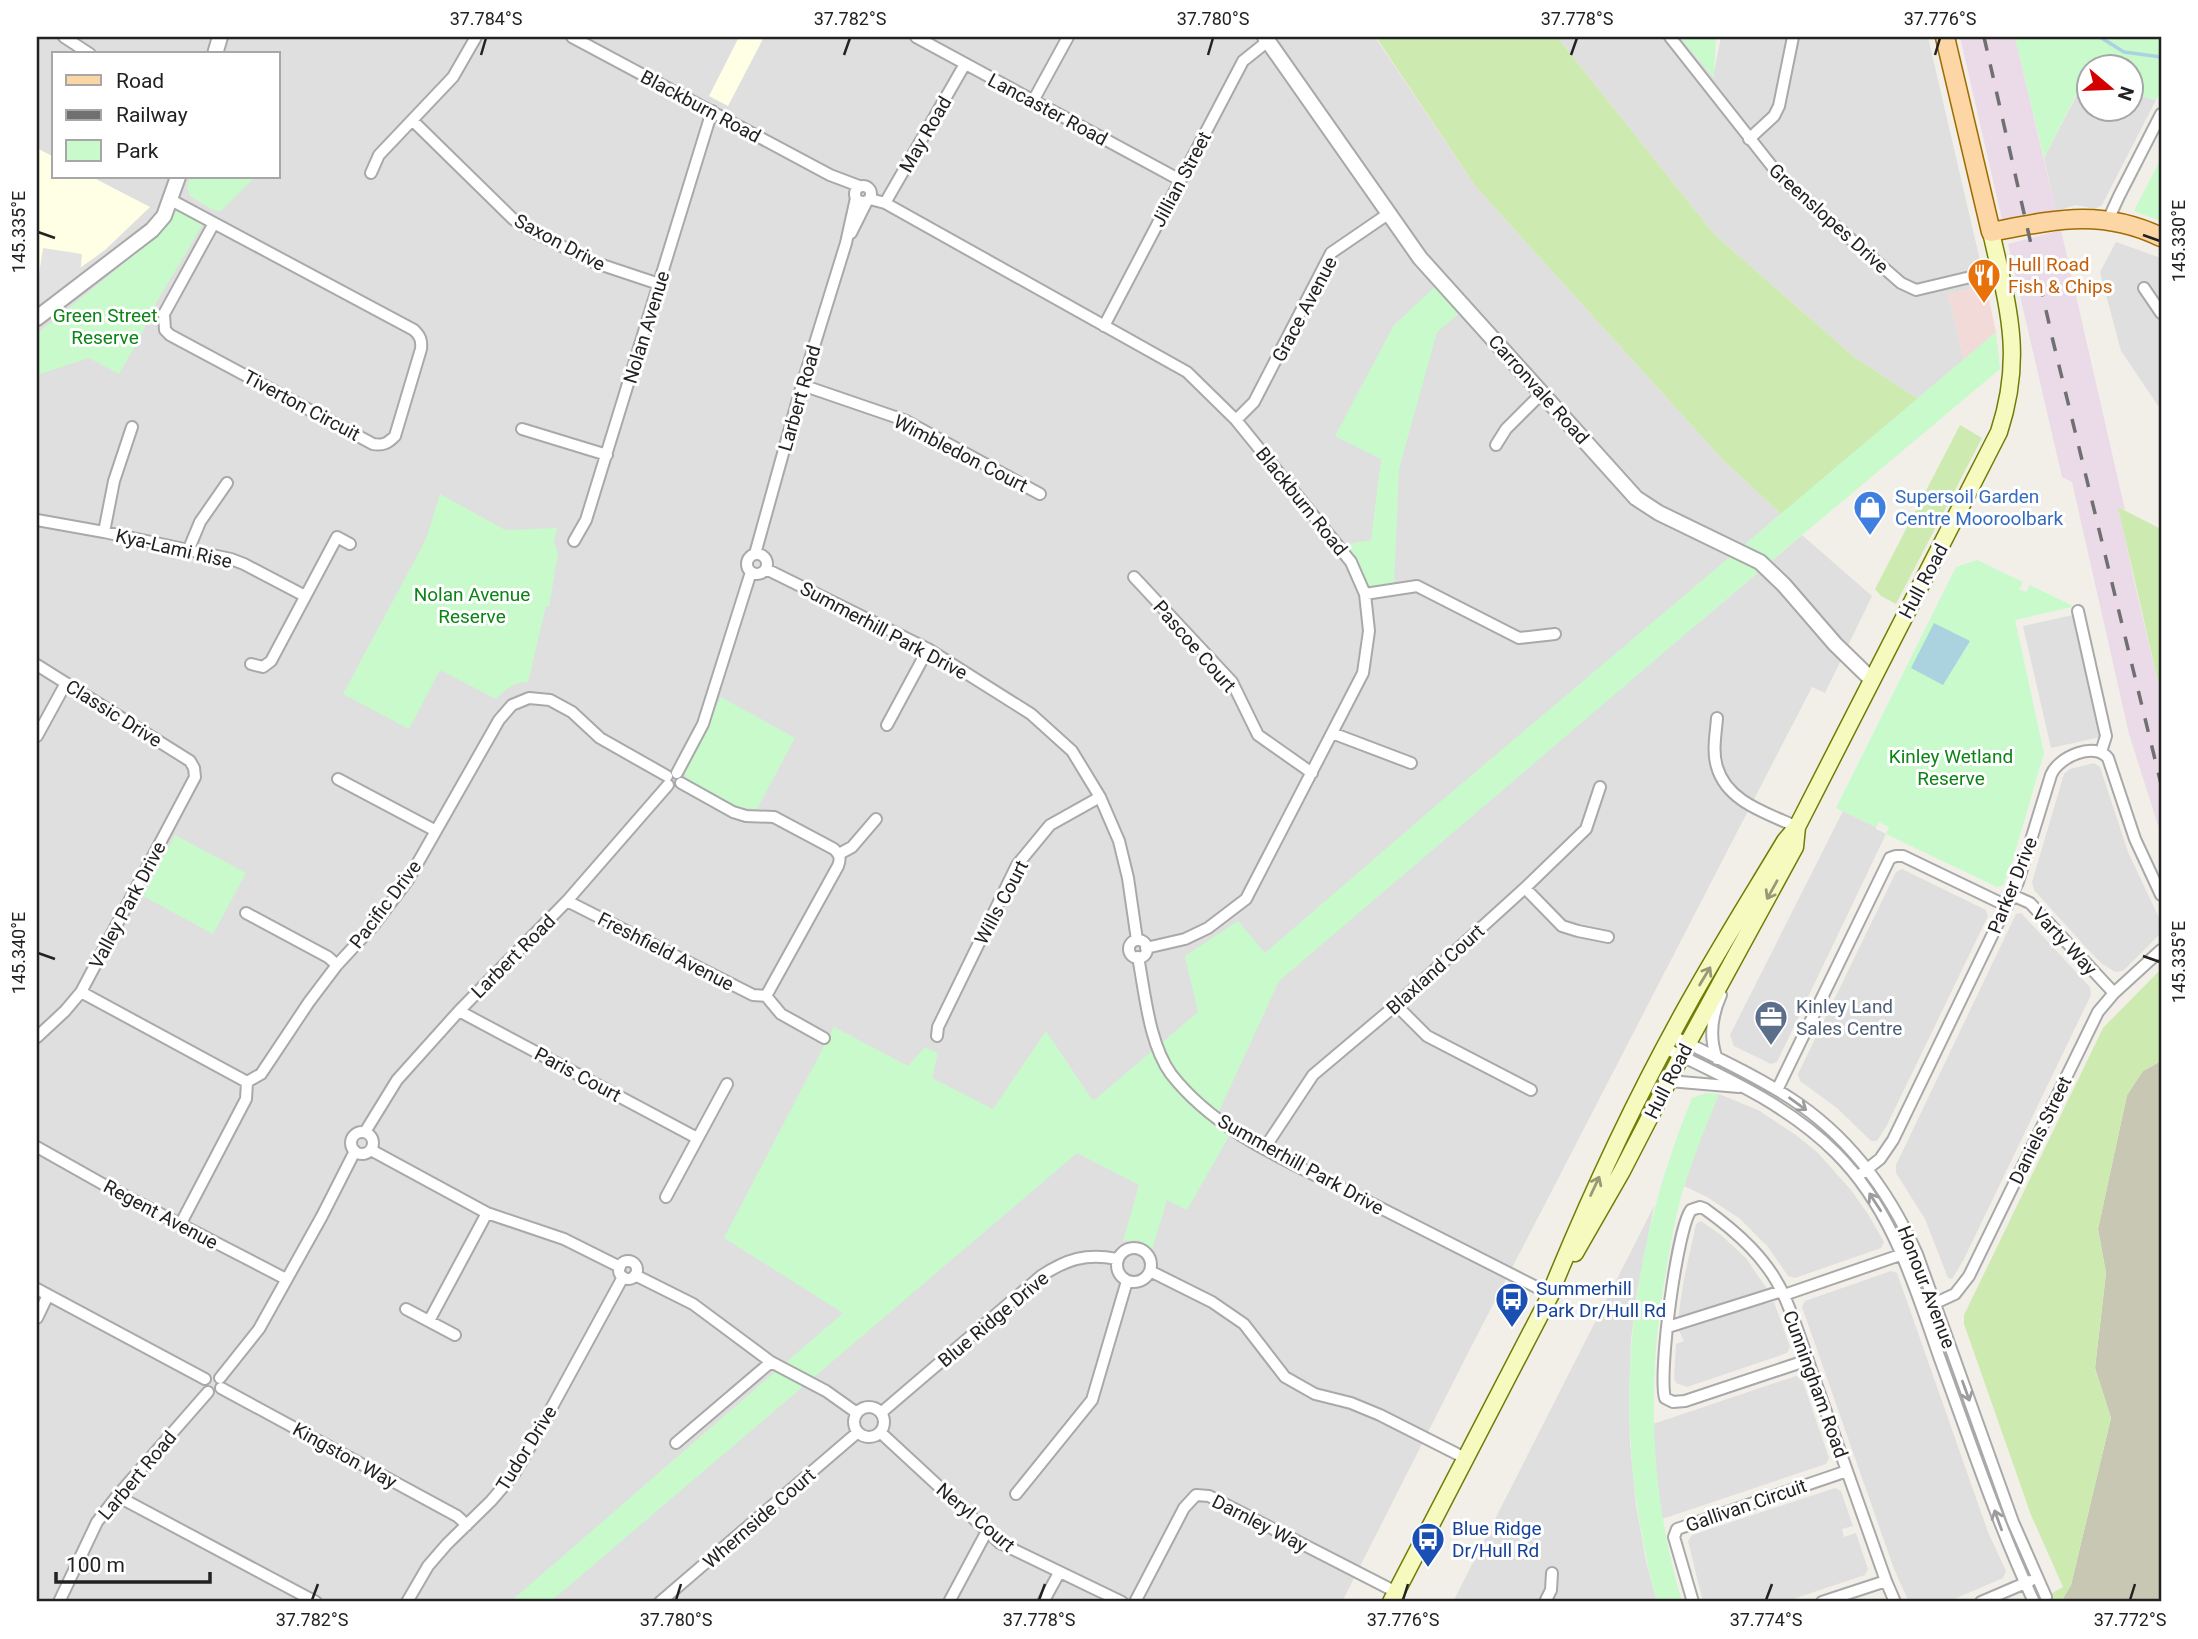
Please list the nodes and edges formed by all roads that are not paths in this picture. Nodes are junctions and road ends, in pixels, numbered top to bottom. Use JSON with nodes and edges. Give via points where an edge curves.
{"nodes":[{"id":1,"x":64,"y":37,"type":"edge"},
{"id":2,"x":475,"y":37,"type":"edge"},
{"id":3,"x":572,"y":37,"type":"edge"},
{"id":4,"x":919,"y":37,"type":"edge"},
{"id":5,"x":1068,"y":37,"type":"edge"},
{"id":6,"x":1670,"y":37,"type":"edge"},
{"id":7,"x":1793,"y":37,"type":"edge"},
{"id":8,"x":1945,"y":37,"type":"edge"},
{"id":9,"x":1266,"y":39,"type":"edge"},
{"id":10,"x":87,"y":52,"type":"edge"},
{"id":11,"x":965,"y":64,"type":"junction"},
{"id":12,"x":1033,"y":101,"type":"junction"},
{"id":13,"x":712,"y":111,"type":"junction"},
{"id":14,"x":2161,"y":114,"type":"edge"},
{"id":15,"x":413,"y":121,"type":"junction"},
{"id":16,"x":1749,"y":139,"type":"junction"},
{"id":17,"x":371,"y":173,"type":"dead end"},
{"id":18,"x":178,"y":178,"type":"edge"},
{"id":19,"x":1180,"y":180,"type":"junction"},
{"id":20,"x":863,"y":195,"type":"junction"},
{"id":21,"x":171,"y":200,"type":"junction"},
{"id":22,"x":885,"y":203,"type":"junction"},
{"id":23,"x":1388,"y":214,"type":"junction"},
{"id":24,"x":2108,"y":220,"type":"junction"},
{"id":25,"x":214,"y":223,"type":"junction"},
{"id":26,"x":1991,"y":232,"type":"junction"},
{"id":27,"x":2161,"y":237,"type":"edge"},
{"id":28,"x":2000,"y":270,"type":"junction"},
{"id":29,"x":659,"y":284,"type":"junction"},
{"id":30,"x":2144,"y":288,"type":"dead end"},
{"id":31,"x":2161,"y":313,"type":"edge"},
{"id":32,"x":39,"y":314,"type":"edge"},
{"id":33,"x":1104,"y":326,"type":"junction"},
{"id":34,"x":802,"y":385,"type":"junction"},
{"id":35,"x":1543,"y":392,"type":"junction"},
{"id":36,"x":1236,"y":419,"type":"junction"},
{"id":37,"x":132,"y":426,"type":"dead end"},
{"id":38,"x":522,"y":429,"type":"dead end"},
{"id":39,"x":1496,"y":445,"type":"dead end"},
{"id":40,"x":607,"y":455,"type":"junction"},
{"id":41,"x":227,"y":482,"type":"dead end"},
{"id":42,"x":1040,"y":494,"type":"dead end"},
{"id":43,"x":37,"y":520,"type":"edge"},
{"id":44,"x":104,"y":531,"type":"junction"},
{"id":45,"x":573,"y":541,"type":"dead end"},
{"id":46,"x":349,"y":544,"type":"dead end"},
{"id":47,"x":188,"y":551,"type":"junction"},
{"id":48,"x":755,"y":554,"type":"junction"},
{"id":49,"x":766,"y":569,"type":"junction"},
{"id":50,"x":751,"y":572,"type":"junction"},
{"id":51,"x":1134,"y":577,"type":"dead end"},
{"id":52,"x":1365,"y":593,"type":"junction"},
{"id":53,"x":305,"y":596,"type":"junction"},
{"id":54,"x":2078,"y":611,"type":"dead end"},
{"id":55,"x":1555,"y":634,"type":"dead end"},
{"id":56,"x":928,"y":649,"type":"junction"},
{"id":57,"x":251,"y":664,"type":"dead end"},
{"id":58,"x":37,"y":665,"type":"edge"},
{"id":59,"x":1871,"y":679,"type":"junction"},
{"id":60,"x":66,"y":682,"type":"junction"},
{"id":61,"x":1717,"y":718,"type":"dead end"},
{"id":62,"x":887,"y":725,"type":"dead end"},
{"id":63,"x":1332,"y":733,"type":"junction"},
{"id":64,"x":37,"y":736,"type":"edge"},
{"id":65,"x":2101,"y":751,"type":"junction"},
{"id":66,"x":190,"y":761,"type":"joint"},
{"id":67,"x":1411,"y":763,"type":"dead end"},
{"id":68,"x":1312,"y":773,"type":"junction"},
{"id":69,"x":338,"y":779,"type":"dead end"},
{"id":70,"x":673,"y":779,"type":"junction"},
{"id":71,"x":1601,"y":787,"type":"dead end"},
{"id":72,"x":1100,"y":797,"type":"junction"},
{"id":73,"x":876,"y":819,"type":"dead end"},
{"id":74,"x":1797,"y":827,"type":"junction"},
{"id":75,"x":436,"y":831,"type":"junction"},
{"id":76,"x":839,"y":854,"type":"junction"},
{"id":77,"x":1525,"y":888,"type":"junction"},
{"id":78,"x":2012,"y":895,"type":"junction"},
{"id":79,"x":2161,"y":895,"type":"edge"},
{"id":80,"x":567,"y":901,"type":"junction"},
{"id":81,"x":2007,"y":906,"type":"junction"},
{"id":82,"x":246,"y":914,"type":"dead end"},
{"id":83,"x":1751,"y":929,"type":"junction"},
{"id":84,"x":1608,"y":937,"type":"dead end"},
{"id":85,"x":2161,"y":950,"type":"edge"},
{"id":86,"x":1142,"y":953,"type":"junction"},
{"id":87,"x":337,"y":965,"type":"junction"},
{"id":88,"x":81,"y":992,"type":"junction"},
{"id":89,"x":2114,"y":993,"type":"junction"},
{"id":90,"x":766,"y":996,"type":"junction"},
{"id":91,"x":1396,"y":1006,"type":"junction"},
{"id":92,"x":459,"y":1011,"type":"junction"},
{"id":93,"x":937,"y":1036,"type":"dead end"},
{"id":94,"x":37,"y":1037,"type":"edge"},
{"id":95,"x":824,"y":1038,"type":"dead end"},
{"id":96,"x":1668,"y":1041,"type":"junction"},
{"id":97,"x":1685,"y":1050,"type":"junction"},
{"id":98,"x":1717,"y":1059,"type":"junction"},
{"id":99,"x":1669,"y":1081,"type":"junction"},
{"id":100,"x":247,"y":1082,"type":"junction"},
{"id":101,"x":727,"y":1084,"type":"dead end"},
{"id":102,"x":1745,"y":1088,"type":"junction"},
{"id":103,"x":1531,"y":1090,"type":"dead end"},
{"id":104,"x":1777,"y":1090,"type":"junction"},
{"id":105,"x":365,"y":1132,"type":"junction"},
{"id":106,"x":697,"y":1138,"type":"junction"},
{"id":107,"x":37,"y":1147,"type":"edge"},
{"id":108,"x":1264,"y":1149,"type":"junction"},
{"id":109,"x":371,"y":1150,"type":"junction"},
{"id":110,"x":355,"y":1151,"type":"junction"},
{"id":111,"x":1868,"y":1169,"type":"junction"},
{"id":112,"x":1857,"y":1177,"type":"junction"},
{"id":113,"x":666,"y":1197,"type":"dead end"},
{"id":114,"x":487,"y":1213,"type":"junction"},
{"id":115,"x":180,"y":1225,"type":"junction"},
{"id":116,"x":1903,"y":1254,"type":"junction"},
{"id":117,"x":1117,"y":1259,"type":"junction"},
{"id":118,"x":1150,"y":1271,"type":"junction"},
{"id":119,"x":626,"y":1273,"type":"junction"},
{"id":120,"x":286,"y":1279,"type":"junction"},
{"id":121,"x":1127,"y":1281,"type":"junction"},
{"id":122,"x":37,"y":1289,"type":"edge"},
{"id":123,"x":1783,"y":1293,"type":"junction"},
{"id":124,"x":1550,"y":1294,"type":"junction"},
{"id":125,"x":48,"y":1295,"type":"junction"},
{"id":126,"x":1935,"y":1304,"type":"junction"},
{"id":127,"x":1923,"y":1308,"type":"junction"},
{"id":128,"x":406,"y":1309,"type":"dead end"},
{"id":129,"x":37,"y":1318,"type":"edge"},
{"id":130,"x":429,"y":1321,"type":"junction"},
{"id":131,"x":1668,"y":1327,"type":"junction"},
{"id":132,"x":455,"y":1335,"type":"dead end"},
{"id":133,"x":1808,"y":1360,"type":"junction"},
{"id":134,"x":771,"y":1362,"type":"junction"},
{"id":135,"x":205,"y":1379,"type":"junction"},
{"id":136,"x":221,"y":1383,"type":"junction"},
{"id":137,"x":208,"y":1392,"type":"junction"},
{"id":138,"x":882,"y":1412,"type":"junction"},
{"id":139,"x":856,"y":1413,"type":"junction"},
{"id":140,"x":858,"y":1432,"type":"junction"},
{"id":141,"x":880,"y":1432,"type":"junction"},
{"id":142,"x":676,"y":1443,"type":"dead end"},
{"id":143,"x":1465,"y":1458,"type":"junction"},
{"id":144,"x":1847,"y":1471,"type":"junction"},
{"id":145,"x":1016,"y":1494,"type":"dead end"},
{"id":146,"x":117,"y":1496,"type":"junction"},
{"id":147,"x":467,"y":1525,"type":"junction"},
{"id":148,"x":987,"y":1531,"type":"junction"},
{"id":149,"x":1059,"y":1573,"type":"junction"},
{"id":150,"x":1552,"y":1573,"type":"dead end"},
{"id":151,"x":2037,"y":1577,"type":"junction"},
{"id":152,"x":1886,"y":1581,"type":"junction"},
{"id":153,"x":2025,"y":1583,"type":"junction"},
{"id":154,"x":1393,"y":1597,"type":"edge"},
{"id":155,"x":2046,"y":1597,"type":"dead end"},
{"id":156,"x":59,"y":1602,"type":"edge"},
{"id":157,"x":316,"y":1602,"type":"edge"},
{"id":158,"x":407,"y":1602,"type":"edge"},
{"id":159,"x":660,"y":1602,"type":"edge"},
{"id":160,"x":950,"y":1602,"type":"edge"},
{"id":161,"x":1043,"y":1602,"type":"edge"},
{"id":162,"x":1122,"y":1602,"type":"edge"},
{"id":163,"x":1135,"y":1602,"type":"edge"},
{"id":164,"x":1545,"y":1602,"type":"edge"},
{"id":165,"x":1693,"y":1602,"type":"edge"},
{"id":166,"x":1822,"y":1602,"type":"edge"},
{"id":167,"x":1895,"y":1602,"type":"edge"},
{"id":168,"x":1981,"y":1602,"type":"edge"},
{"id":169,"x":2034,"y":1602,"type":"edge"}],
"edges":[{"from":1,"to":10,"type":"street"},
{"from":2,"to":15,"type":"street","via":[[453,78]]},
{"from":3,"to":13,"type":"street","name":"Blackburn Road"},
{"from":4,"to":11,"type":"street","name":"Lancaster Road"},
{"from":5,"to":12,"type":"street"},
{"from":6,"to":16,"type":"street","name":"Greenslopes Drive"},
{"from":7,"to":16,"type":"street","via":[[1779,106]]},
{"from":8,"to":26,"type":"main road","name":"Hull Road"},
{"from":9,"to":19,"type":"street","name":"Jillian Street","via":[[1243,61]]},
{"from":9,"to":23,"type":"street","name":"Carronvale Road"},
{"from":11,"to":12,"type":"street","name":"Lancaster Road"},
{"from":11,"to":22,"type":"street","name":"May Road"},
{"from":12,"to":19,"type":"street","name":"Lancaster Road"},
{"from":13,"to":20,"type":"street","name":"Blackburn Road"},
{"from":13,"to":29,"type":"street","name":"Nolan Avenue"},
{"from":14,"to":24,"type":"street"},
{"from":15,"to":17,"type":"street","via":[[379,155]]},
{"from":15,"to":29,"type":"street","name":"Saxon Drive","via":[[513,219],[593,262]]},
{"from":16,"to":28,"type":"street","name":"Greenslopes Drive","via":[[1782,179],[1908,288]]},
{"from":18,"to":21,"type":"street"},
{"from":19,"to":33,"type":"street","name":"Jillian Street"},
{"from":20,"to":22,"type":"street","name":"Blackburn Road"},
{"from":20,"to":34,"type":"street","name":"Larbert Road"},
{"from":21,"to":25,"type":"street","name":"Tiverton Circuit"},
{"from":21,"to":32,"type":"street","via":[[152,230]]},
{"from":22,"to":33,"type":"street","name":"Blackburn Road"},
{"from":23,"to":35,"type":"street","name":"Carronvale Road","via":[[1420,258]]},
{"from":23,"to":36,"type":"street","name":"Grace Avenue","via":[[1331,253],[1254,402]]},
{"from":24,"to":26,"type":"main road","via":[[2066,219]]},
{"from":24,"to":27,"type":"main road"},
{"from":25,"to":25,"type":"street","name":"Tiverton Circuit","via":[[419,335],[421,349],[395,436],[388,443],[373,444],[165,330],[164,314]]},
{"from":26,"to":28,"type":"main road","name":"Hull Road"},
{"from":28,"to":59,"type":"main road","name":"Hull Road","via":[[2012,332],[2009,403],[1986,459]]},
{"from":29,"to":40,"type":"street","name":"Nolan Avenue"},
{"from":30,"to":31,"type":"street"},
{"from":33,"to":36,"type":"street","name":"Blackburn Road","via":[[1186,372]]},
{"from":34,"to":42,"type":"street","name":"Wimbledon Court","via":[[904,420]]},
{"from":34,"to":48,"type":"street","name":"Larbert Road"},
{"from":35,"to":39,"type":"street"},
{"from":35,"to":59,"type":"street","name":"Carronvale Road","via":[[1636,498],[1760,562]]},
{"from":36,"to":52,"type":"street","name":"Blackburn Road","via":[[1351,562]]},
{"from":37,"to":44,"type":"street"},
{"from":38,"to":40,"type":"street"},
{"from":40,"to":45,"type":"street","name":"Nolan Avenue","via":[[586,520]]},
{"from":41,"to":47,"type":"street"},
{"from":43,"to":44,"type":"street","name":"Kya-Lami Rise"},
{"from":44,"to":47,"type":"street","name":"Kya-Lami Rise"},
{"from":46,"to":53,"type":"street","via":[[337,537]]},
{"from":47,"to":53,"type":"street","name":"Kya-Lami Rise","via":[[244,564]]},
{"from":48,"to":49,"type":"street","via":[[765,558]]},
{"from":48,"to":50,"type":"street","via":[[747,562]]},
{"from":49,"to":50,"type":"street","via":[[759,574]]},
{"from":49,"to":56,"type":"street","name":"Summerhill Park Drive"},
{"from":50,"to":70,"type":"street","name":"Larbert Road","via":[[703,723]]},
{"from":51,"to":68,"type":"street","name":"Pascoe Court","via":[[1232,682],[1258,735]]},
{"from":52,"to":55,"type":"street","via":[[1417,586],[1519,638]]},
{"from":52,"to":63,"type":"street","name":"Blackburn Road","via":[[1370,631],[1363,673]]},
{"from":53,"to":57,"type":"street","via":[[271,660],[263,667]]},
{"from":54,"to":65,"type":"street","via":[[2106,736]]},
{"from":56,"to":62,"type":"street"},
{"from":56,"to":72,"type":"street","name":"Summerhill Park Drive","via":[[1031,714],[1072,751]]},
{"from":58,"to":60,"type":"street","name":"Classic Drive"},
{"from":59,"to":74,"type":"main road","name":"Hull Road"},
{"from":60,"to":64,"type":"street"},
{"from":60,"to":66,"type":"street","name":"Classic Drive"},
{"from":61,"to":74,"type":"street","via":[[1717,766],[1728,788],[1742,801]]},
{"from":63,"to":67,"type":"street"},
{"from":63,"to":68,"type":"street","name":"Blackburn Road"},
{"from":65,"to":78,"type":"street","name":"Parker Drive","via":[[2067,757],[2054,767]]},
{"from":65,"to":79,"type":"street","via":[[2108,758],[2135,839]]},
{"from":66,"to":88,"type":"street","name":"Valley Park Drive","via":[[195,777]]},
{"from":68,"to":86,"type":"street","name":"Blackburn Road","via":[[1246,899],[1197,934]]},
{"from":69,"to":75,"type":"street"},
{"from":70,"to":75,"type":"street","name":"Pacific Drive","via":[[600,738],[572,712],[550,700],[529,698],[512,705],[499,720]]},
{"from":70,"to":76,"type":"street","via":[[733,812],[774,817]]},
{"from":70,"to":80,"type":"street","name":"Larbert Road"},
{"from":71,"to":77,"type":"street","name":"Blaxland Court","via":[[1586,830]]},
{"from":72,"to":86,"type":"street","name":"Summerhill Park Drive","via":[[1119,841]]},
{"from":72,"to":93,"type":"street","name":"Wills Court","via":[[1050,825],[1017,865]]},
{"from":73,"to":76,"type":"street","via":[[852,847]]},
{"from":74,"to":83,"type":"main road","name":"Hull Road","one_way":true,"via":[[1795,847]]},
{"from":96,"to":74,"type":"main road","name":"Hull Road","one_way":true},
{"from":75,"to":87,"type":"street","name":"Pacific Drive","via":[[408,880]]},
{"from":76,"to":90,"type":"street","via":[[838,866]]},
{"from":77,"to":84,"type":"street","via":[[1562,926]]},
{"from":77,"to":91,"type":"street","name":"Blaxland Court"},
{"from":78,"to":81,"type":"street","name":"Parker Drive"},
{"from":78,"to":89,"type":"street","name":"Varty Way","via":[[2030,903]]},
{"from":80,"to":90,"type":"street","name":"Freshfield Avenue","via":[[753,995]]},
{"from":80,"to":92,"type":"street","name":"Larbert Road"},
{"from":81,"to":104,"type":"street","via":[[1903,856],[1890,858]]},
{"from":81,"to":111,"type":"street","name":"Parker Drive","via":[[1893,1140]]},
{"from":82,"to":87,"type":"street"},
{"from":83,"to":97,"type":"main road","name":"Hull Road"},
{"from":83,"to":98,"type":"street","via":[[1716,1006],[1713,1037]]},
{"from":85,"to":89,"type":"street","name":"Daniels Street"},
{"from":86,"to":108,"type":"street","name":"Summerhill Park Drive","via":[[1150,1021],[1171,1074],[1212,1116]]},
{"from":87,"to":100,"type":"street","name":"Pacific Drive","via":[[261,1074]]},
{"from":88,"to":94,"type":"street","name":"Valley Park Drive"},
{"from":88,"to":100,"type":"street"},
{"from":89,"to":126,"type":"street","name":"Daniels Street","via":[[2091,1022],[1969,1276],[1955,1294]]},
{"from":90,"to":95,"type":"street","name":"Freshfield Avenue","via":[[781,1014]]},
{"from":91,"to":103,"type":"street","via":[[1427,1036]]},
{"from":91,"to":108,"type":"street","name":"Blaxland Court","via":[[1313,1076]]},
{"from":92,"to":105,"type":"street","name":"Larbert Road","via":[[397,1080]]},
{"from":92,"to":106,"type":"street","name":"Paris Court"},
{"from":96,"to":97,"type":"street","name":"Honour Avenue"},
{"from":124,"to":96,"type":"main road","name":"Hull Road","one_way":true,"via":[[1614,1146]]},
{"from":97,"to":98,"type":"street","name":"Honour Avenue"},
{"from":97,"to":99,"type":"main road","name":"Hull Road"},
{"from":97,"to":102,"type":"street","name":"Honour Avenue"},
{"from":98,"to":104,"type":"street","name":"Honour Avenue"},
{"from":99,"to":102,"type":"street"},
{"from":99,"to":124,"type":"main road","name":"Hull Road"},
{"from":100,"to":115,"type":"street","via":[[246,1100]]},
{"from":101,"to":106,"type":"street"},
{"from":102,"to":112,"type":"street","name":"Honour Avenue","via":[[1820,1138]]},
{"from":104,"to":111,"type":"street","name":"Honour Avenue","one_way":true,"via":[[1820,1121]]},
{"from":105,"to":109,"type":"street","via":[[373,1140]]},
{"from":105,"to":110,"type":"street","via":[[352,1137]]},
{"from":106,"to":113,"type":"street"},
{"from":107,"to":115,"type":"street","name":"Regent Avenue"},
{"from":108,"to":124,"type":"street","name":"Summerhill Park Drive"},
{"from":109,"to":110,"type":"street"},
{"from":109,"to":114,"type":"street"},
{"from":110,"to":120,"type":"street"},
{"from":111,"to":112,"type":"street","name":"Parker Drive"},
{"from":111,"to":126,"type":"street","name":"Honour Avenue","via":[[1907,1231]]},
{"from":116,"to":112,"type":"street","name":"Honour Avenue","one_way":true},
{"from":114,"to":119,"type":"street","via":[[564,1239]]},
{"from":114,"to":130,"type":"street"},
{"from":115,"to":120,"type":"street","name":"Regent Avenue"},
{"from":116,"to":123,"type":"street"},
{"from":116,"to":127,"type":"street","name":"Honour Avenue"},
{"from":117,"to":118,"type":"street","via":[[1124,1250],[1140,1248],[1149,1255]]},
{"from":117,"to":121,"type":"street","via":[[1119,1274]]},
{"from":117,"to":138,"type":"street","name":"Blue Ridge Drive","via":[[1083,1257],[1061,1263],[1041,1276]]},
{"from":118,"to":121,"type":"street","via":[[1143,1280]]},
{"from":118,"to":143,"type":"street","via":[[1244,1324],[1285,1377],[1315,1394],[1380,1415]]},
{"from":119,"to":134,"type":"street","via":[[693,1304]]},
{"from":119,"to":147,"type":"street","name":"Tudor Drive","via":[[514,1474]]},
{"from":120,"to":136,"type":"street","via":[[260,1329]]},
{"from":121,"to":145,"type":"street","via":[[1092,1400]]},
{"from":122,"to":125,"type":"street"},
{"from":123,"to":131,"type":"street"},
{"from":123,"to":131,"type":"street","name":"Cunningham Road","via":[[1764,1262],[1732,1228],[1700,1207],[1691,1209],[1671,1293]]},
{"from":123,"to":133,"type":"street","name":"Cunningham Road"},
{"from":124,"to":143,"type":"main road","name":"Hull Road"},
{"from":125,"to":129,"type":"street"},
{"from":125,"to":135,"type":"street"},
{"from":126,"to":127,"type":"street","name":"Daniels Street"},
{"from":126,"to":151,"type":"street","name":"Honour Avenue","one_way":true},
{"from":153,"to":127,"type":"street","name":"Honour Avenue","one_way":true,"via":[[2001,1529]]},
{"from":128,"to":130,"type":"street"},
{"from":130,"to":132,"type":"street"},
{"from":131,"to":133,"type":"street","via":[[1663,1388],[1670,1401],[1685,1401]]},
{"from":133,"to":144,"type":"street","name":"Cunningham Road"},
{"from":134,"to":139,"type":"street"},
{"from":134,"to":142,"type":"street"},
{"from":135,"to":136,"type":"street","via":[[213,1374]]},
{"from":135,"to":137,"type":"street"},
{"from":136,"to":137,"type":"street","via":[[216,1392]]},
{"from":136,"to":147,"type":"street","name":"Kingston Way"},
{"from":137,"to":146,"type":"street","name":"Larbert Road"},
{"from":138,"to":139,"type":"street","via":[[869,1406]]},
{"from":138,"to":141,"type":"street"},
{"from":139,"to":140,"type":"street"},
{"from":140,"to":141,"type":"street","via":[[869,1437]]},
{"from":140,"to":159,"type":"street","name":"Whernside Court"},
{"from":141,"to":148,"type":"street","name":"Neryl Court"},
{"from":143,"to":154,"type":"main road","name":"Hull Road"},
{"from":144,"to":152,"type":"street","name":"Cunningham Road"},
{"from":144,"to":165,"type":"street","name":"Gallivan Circuit","via":[[1677,1529],[1674,1537]]},
{"from":146,"to":156,"type":"street","name":"Larbert Road","via":[[97,1522]]},
{"from":146,"to":157,"type":"street"},
{"from":147,"to":158,"type":"street","name":"Tudor Drive","via":[[428,1566]]},
{"from":148,"to":149,"type":"street","name":"Neryl Court","via":[[1000,1543]]},
{"from":148,"to":160,"type":"street"},
{"from":149,"to":161,"type":"street"},
{"from":149,"to":162,"type":"street","name":"Neryl Court"},
{"from":150,"to":164,"type":"street"},
{"from":151,"to":153,"type":"street"},
{"from":151,"to":155,"type":"street","name":"Honour Avenue"},
{"from":152,"to":166,"type":"street"},
{"from":152,"to":167,"type":"street","name":"Cunningham Road"},
{"from":153,"to":168,"type":"street"},
{"from":153,"to":169,"type":"street","name":"Honour Avenue"},
{"from":154,"to":163,"type":"street","name":"Darnley Way","via":[[1209,1496],[1196,1494],[1184,1508]]}]}
